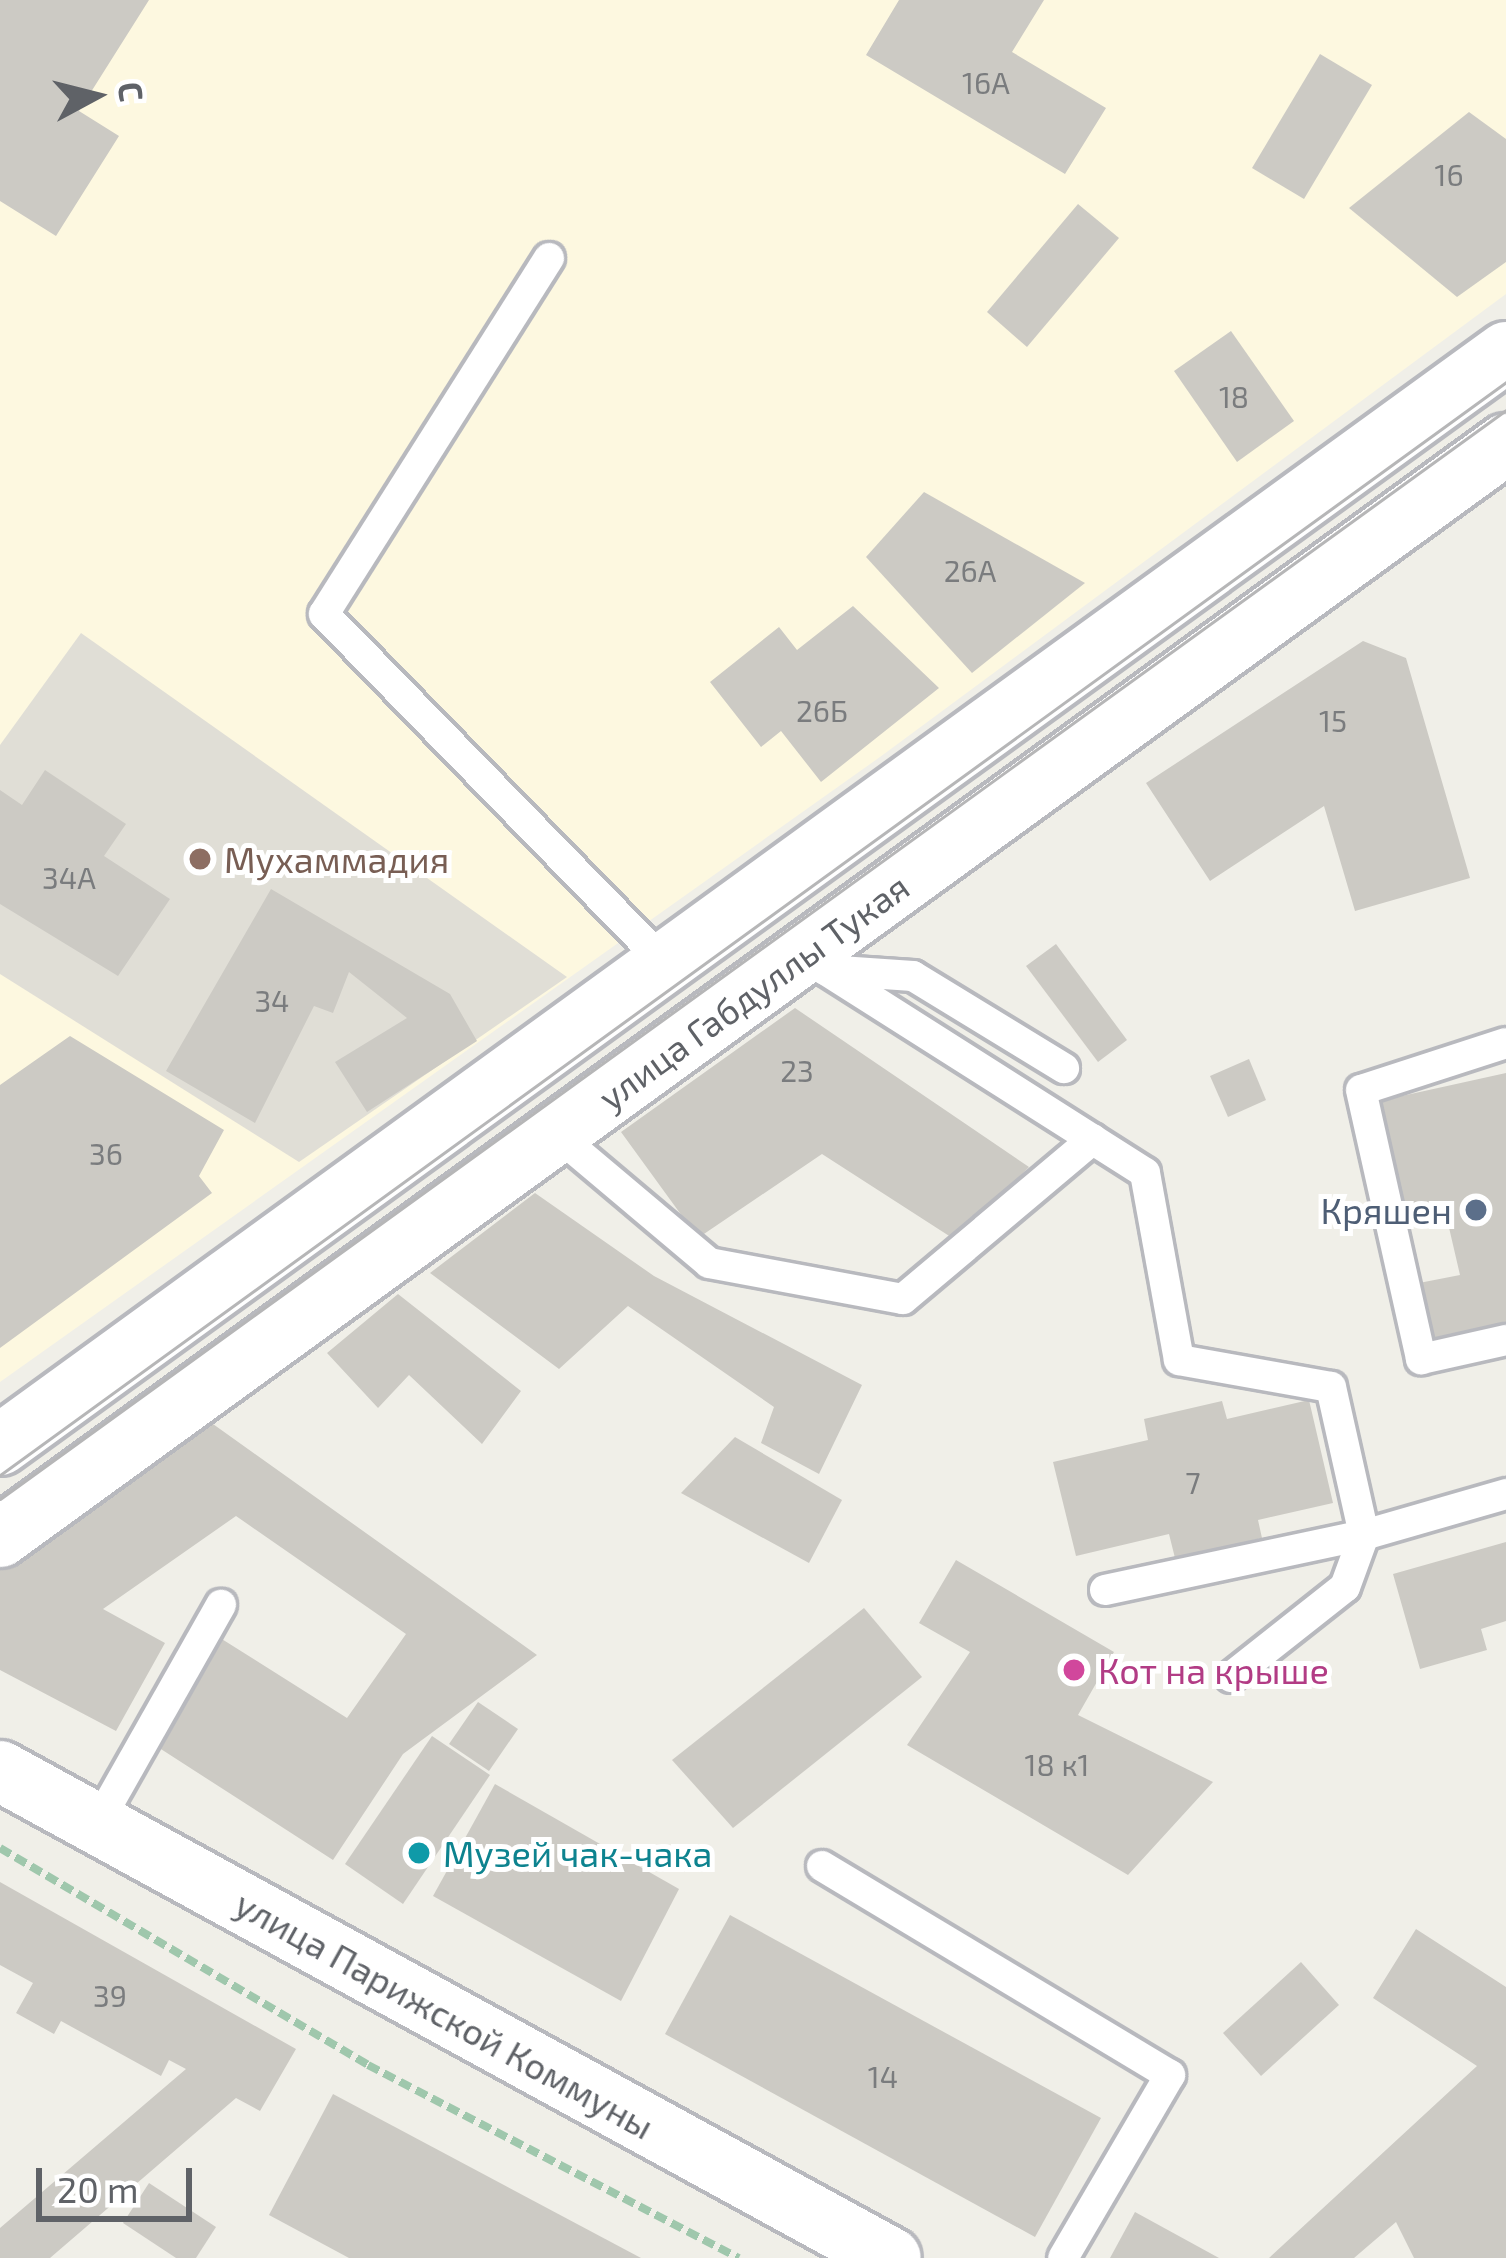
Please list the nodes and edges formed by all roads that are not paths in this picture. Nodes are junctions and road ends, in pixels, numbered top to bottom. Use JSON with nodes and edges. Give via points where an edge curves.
{"nodes":[{"id":1,"x":549,"y":258,"type":"dead end"},
{"id":2,"x":1506,"y":352,"type":"edge"},
{"id":3,"x":1458,"y":386,"type":"junction"},
{"id":4,"x":1503,"y":464,"type":"edge"},
{"id":5,"x":664,"y":962,"type":"junction"},
{"id":6,"x":814,"y":963,"type":"junction"},
{"id":7,"x":1506,"y":1043,"type":"edge"},
{"id":8,"x":1064,"y":1068,"type":"dead end"},
{"id":9,"x":556,"y":1134,"type":"junction"},
{"id":10,"x":1093,"y":1139,"type":"junction"},
{"id":11,"x":1506,"y":1340,"type":"edge"},
{"id":12,"x":0,"y":1444,"type":"edge"},
{"id":13,"x":1506,"y":1494,"type":"edge"},
{"id":14,"x":1364,"y":1535,"type":"junction"},
{"id":15,"x":0,"y":1538,"type":"edge"},
{"id":16,"x":1105,"y":1590,"type":"dead end"},
{"id":17,"x":221,"y":1605,"type":"dead end"},
{"id":18,"x":1231,"y":1677,"type":"dead end"},
{"id":19,"x":0,"y":1771,"type":"edge"},
{"id":20,"x":97,"y":1824,"type":"junction"},
{"id":21,"x":822,"y":1865,"type":"dead end"},
{"id":22,"x":891,"y":2258,"type":"edge"},
{"id":23,"x":1063,"y":2258,"type":"edge"}],
"edges":[{"from":1,"to":5,"type":"lane","via":[[324,614]]},
{"from":2,"to":3,"type":"street","name":"улица Габдуллы Тукая"},
{"from":3,"to":4,"type":"street"},
{"from":3,"to":5,"type":"street","name":"улица Габдуллы Тукая"},
{"from":4,"to":6,"type":"street","name":"улица Габдуллы Тукая"},
{"from":5,"to":12,"type":"street","name":"улица Габдуллы Тукая"},
{"from":6,"to":8,"type":"lane","via":[[913,976]]},
{"from":6,"to":9,"type":"street","name":"улица Габдуллы Тукая"},
{"from":6,"to":10,"type":"lane"},
{"from":7,"to":11,"type":"lane","via":[[1361,1090],[1420,1359]]},
{"from":9,"to":10,"type":"lane","via":[[710,1264],[902,1299]]},
{"from":9,"to":15,"type":"street","name":"улица Габдуллы Тукая"},
{"from":10,"to":14,"type":"lane","via":[[1145,1173],[1179,1360],[1331,1387]]},
{"from":13,"to":14,"type":"lane"},
{"from":14,"to":16,"type":"lane"},
{"from":14,"to":18,"type":"lane","via":[[1346,1587]]},
{"from":17,"to":20,"type":"lane"},
{"from":19,"to":20,"type":"street","name":"улица Парижской Коммуны"},
{"from":20,"to":22,"type":"street","name":"улица Парижской Коммуны"},
{"from":21,"to":23,"type":"lane","via":[[1170,2075]]}]}
